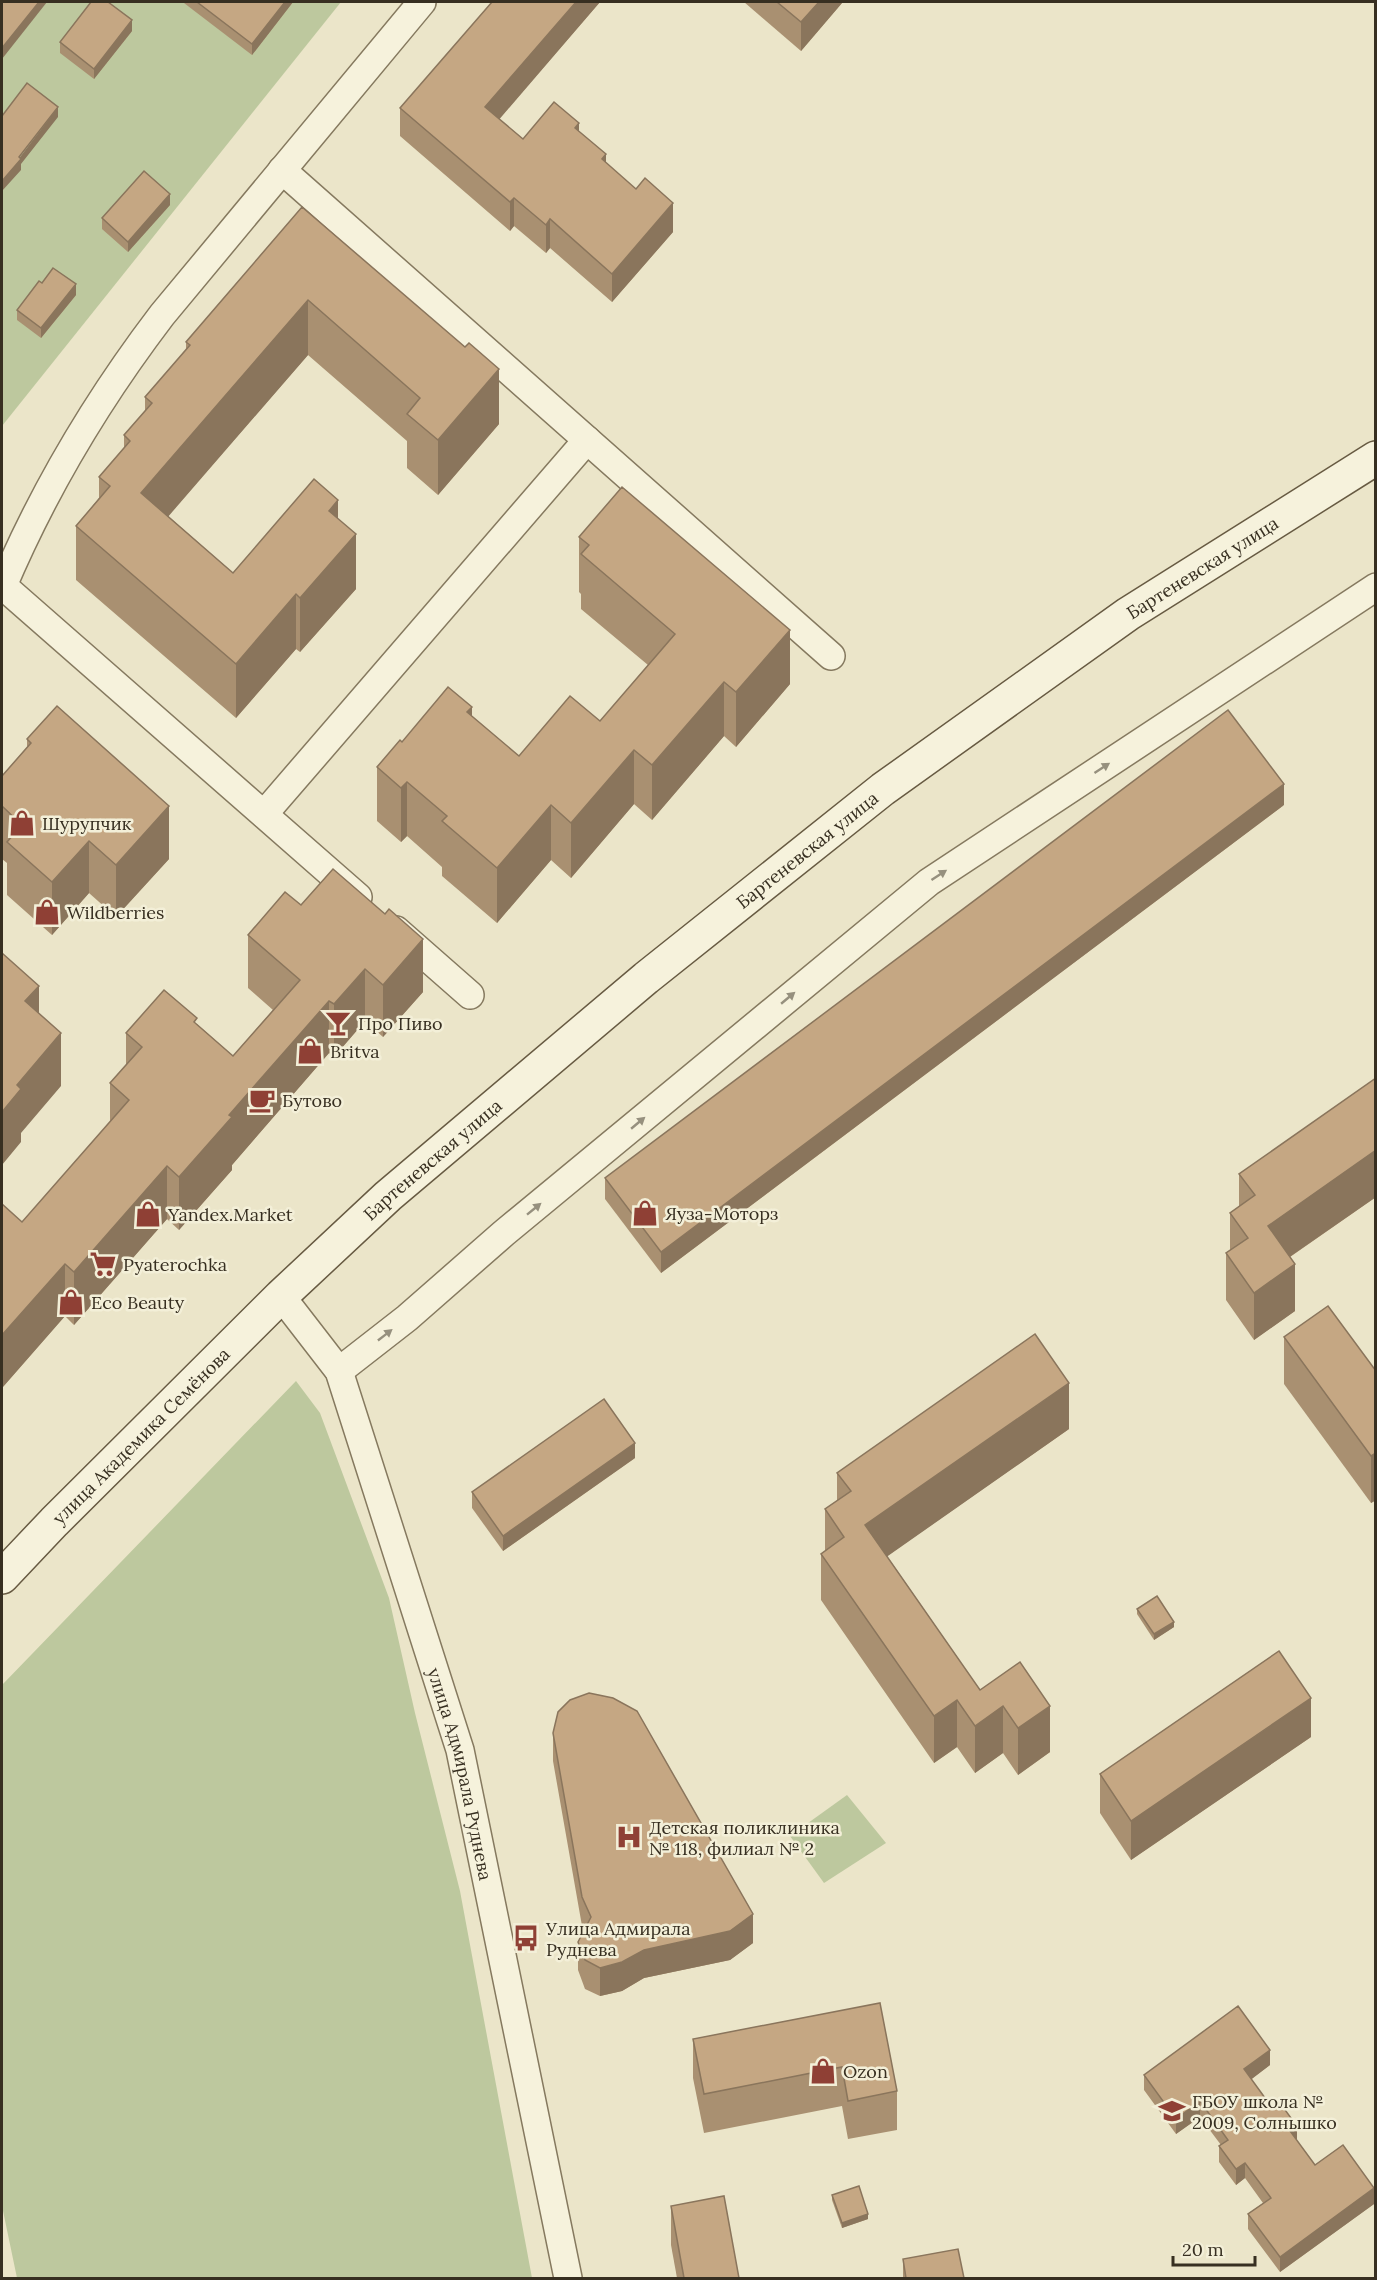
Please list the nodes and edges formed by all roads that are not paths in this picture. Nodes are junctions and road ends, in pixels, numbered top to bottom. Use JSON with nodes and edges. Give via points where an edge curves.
{"nodes":[{"id":1,"x":422,"y":2,"type":"edge"},
{"id":2,"x":282,"y":170,"type":"junction"},
{"id":3,"x":587,"y":440,"type":"junction"},
{"id":4,"x":1376,"y":458,"type":"edge"},
{"id":5,"x":2,"y":587,"type":"edge"},
{"id":6,"x":1376,"y":587,"type":"edge"},
{"id":7,"x":831,"y":656,"type":"dead end"},
{"id":8,"x":264,"y":814,"type":"junction"},
{"id":9,"x":470,"y":995,"type":"dead end"},
{"id":10,"x":281,"y":1296,"type":"junction"},
{"id":11,"x":339,"y":1371,"type":"junction"},
{"id":12,"x":2,"y":1577,"type":"edge"},
{"id":13,"x":568,"y":2278,"type":"edge"}],
"edges":[{"from":1,"to":2,"type":"street"},
{"from":2,"to":3,"type":"street"},
{"from":2,"to":5,"type":"street","via":[[132,354],[66,459]]},
{"from":3,"to":7,"type":"street"},
{"from":3,"to":8,"type":"street"},
{"from":4,"to":10,"type":"main road","name":"Бартеневская улица","via":[[1128,614],[883,789],[637,985],[388,1196]]},
{"from":5,"to":8,"type":"street"},
{"from":11,"to":6,"type":"street","one_way":true,"via":[[929,882]]},
{"from":8,"to":9,"type":"street"},
{"from":10,"to":11,"type":"street","name":"улица Адмирала Руднева"},
{"from":10,"to":12,"type":"main road","name":"улица Академика Семёнова"},
{"from":11,"to":13,"type":"street","name":"улица Адмирала Руднева","via":[[460,1750]]}]}
